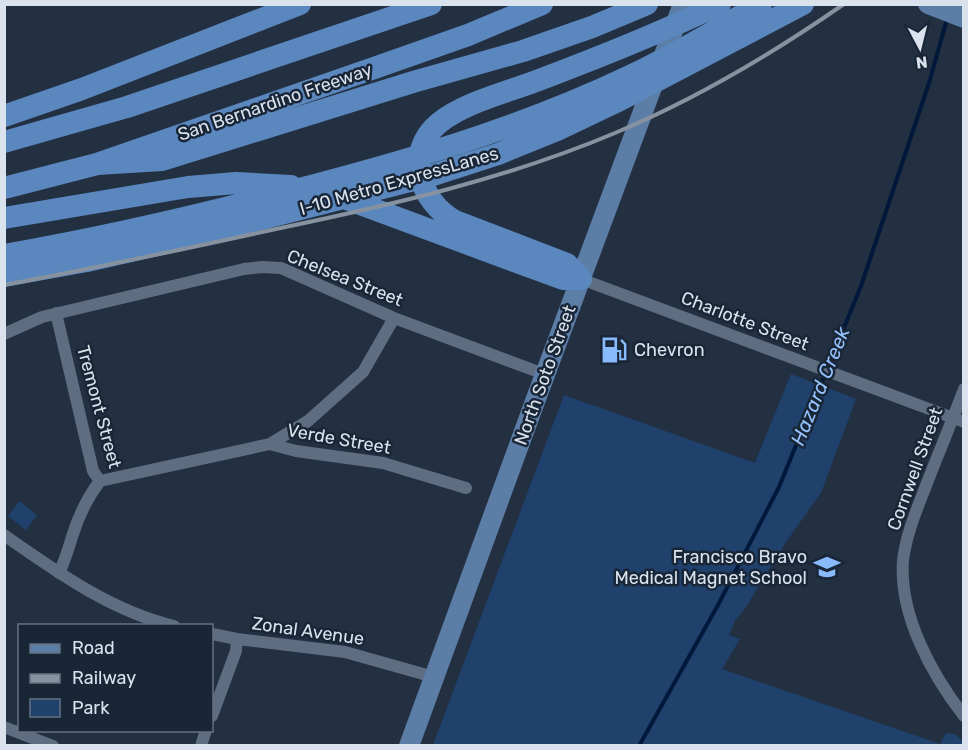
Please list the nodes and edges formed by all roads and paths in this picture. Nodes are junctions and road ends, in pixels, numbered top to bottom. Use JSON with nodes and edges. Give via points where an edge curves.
{"nodes":[{"id":1,"x":300,"y":4,"type":"edge"},
{"id":2,"x":431,"y":4,"type":"edge"},
{"id":3,"x":542,"y":4,"type":"edge"},
{"id":4,"x":647,"y":4,"type":"edge"},
{"id":5,"x":683,"y":4,"type":"edge"},
{"id":6,"x":720,"y":4,"type":"edge"},
{"id":7,"x":761,"y":4,"type":"edge"},
{"id":8,"x":803,"y":4,"type":"edge"},
{"id":9,"x":928,"y":4,"type":"edge"},
{"id":10,"x":963,"y":18,"type":"edge"},
{"id":11,"x":4,"y":116,"type":"edge"},
{"id":12,"x":4,"y":142,"type":"edge"},
{"id":13,"x":97,"y":164,"type":"junction"},
{"id":14,"x":4,"y":188,"type":"edge"},
{"id":15,"x":4,"y":218,"type":"edge"},
{"id":16,"x":446,"y":227,"type":"junction"},
{"id":17,"x":4,"y":255,"type":"edge"},
{"id":18,"x":4,"y":276,"type":"edge"},
{"id":19,"x":581,"y":279,"type":"junction"},
{"id":20,"x":56,"y":313,"type":"junction"},
{"id":21,"x":394,"y":318,"type":"junction"},
{"id":22,"x":4,"y":334,"type":"edge"},
{"id":23,"x":544,"y":374,"type":"junction"},
{"id":24,"x":963,"y":389,"type":"edge"},
{"id":25,"x":958,"y":420,"type":"edge"},
{"id":26,"x":270,"y":444,"type":"junction"},
{"id":27,"x":100,"y":481,"type":"junction"},
{"id":28,"x":466,"y":488,"type":"dead end"},
{"id":29,"x":4,"y":535,"type":"edge"},
{"id":30,"x":59,"y":573,"type":"junction"},
{"id":31,"x":169,"y":624,"type":"edge"},
{"id":32,"x":213,"y":634,"type":"edge"},
{"id":33,"x":237,"y":639,"type":"junction"},
{"id":34,"x":434,"y":677,"type":"junction"},
{"id":35,"x":213,"y":713,"type":"edge"},
{"id":36,"x":963,"y":716,"type":"edge"},
{"id":37,"x":4,"y":727,"type":"edge"},
{"id":38,"x":53,"y":746,"type":"edge"},
{"id":39,"x":409,"y":746,"type":"edge"}],
"edges":[{"from":1,"to":11,"type":"highway"},
{"from":2,"to":12,"type":"highway","via":[[137,103]]},
{"from":3,"to":13,"type":"highway","name":"San Bernardino Freeway","via":[[407,57]]},
{"from":4,"to":13,"type":"highway","via":[[523,51],[173,157]]},
{"from":5,"to":19,"type":"main road","name":"North Soto Street"},
{"from":6,"to":16,"type":"highway","via":[[640,41],[468,107],[441,122],[429,134],[419,164],[423,187]]},
{"from":7,"to":17,"type":"highway","name":"I-10 Metro ExpressLanes","via":[[631,76],[475,140],[167,223]]},
{"from":8,"to":18,"type":"highway","name":"I-10 Metro ExpressLanes","via":[[599,110],[498,154],[433,175],[190,238]]},
{"from":9,"to":10,"type":"main road"},
{"from":13,"to":14,"type":"highway","name":"San Bernardino Freeway"},
{"from":15,"to":16,"type":"highway","via":[[188,187],[275,183],[312,189]]},
{"from":16,"to":19,"type":"highway","via":[[563,279]]},
{"from":19,"to":23,"type":"main road","name":"North Soto Street"},
{"from":19,"to":25,"type":"street","name":"Charlotte Street"},
{"from":20,"to":21,"type":"street","name":"Chelsea Street","via":[[262,267],[281,268]]},
{"from":20,"to":22,"type":"street","name":"Chelsea Street"},
{"from":20,"to":27,"type":"street","name":"Tremont Street","via":[[93,471]]},
{"from":21,"to":23,"type":"street","name":"Chelsea Street"},
{"from":21,"to":26,"type":"street","via":[[363,372],[308,422]]},
{"from":23,"to":34,"type":"main road","name":"North Soto Street"},
{"from":24,"to":25,"type":"street","name":"Cornwell Street"},
{"from":25,"to":36,"type":"street","name":"Cornwell Street","via":[[910,528],[903,564],[906,598],[922,649]]},
{"from":26,"to":27,"type":"street","name":"Verde Street"},
{"from":26,"to":28,"type":"street","name":"Verde Street","via":[[383,463]]},
{"from":27,"to":30,"type":"street","name":"Tremont Street","via":[[84,506]]},
{"from":29,"to":30,"type":"street"},
{"from":30,"to":31,"type":"street","via":[[118,605]]},
{"from":32,"to":33,"type":"street","name":"Zonal Avenue"},
{"from":33,"to":34,"type":"street","name":"Zonal Avenue","via":[[345,652]]},
{"from":33,"to":35,"type":"street"},
{"from":34,"to":39,"type":"main road","name":"North Soto Street"},
{"from":37,"to":38,"type":"street"}]}
